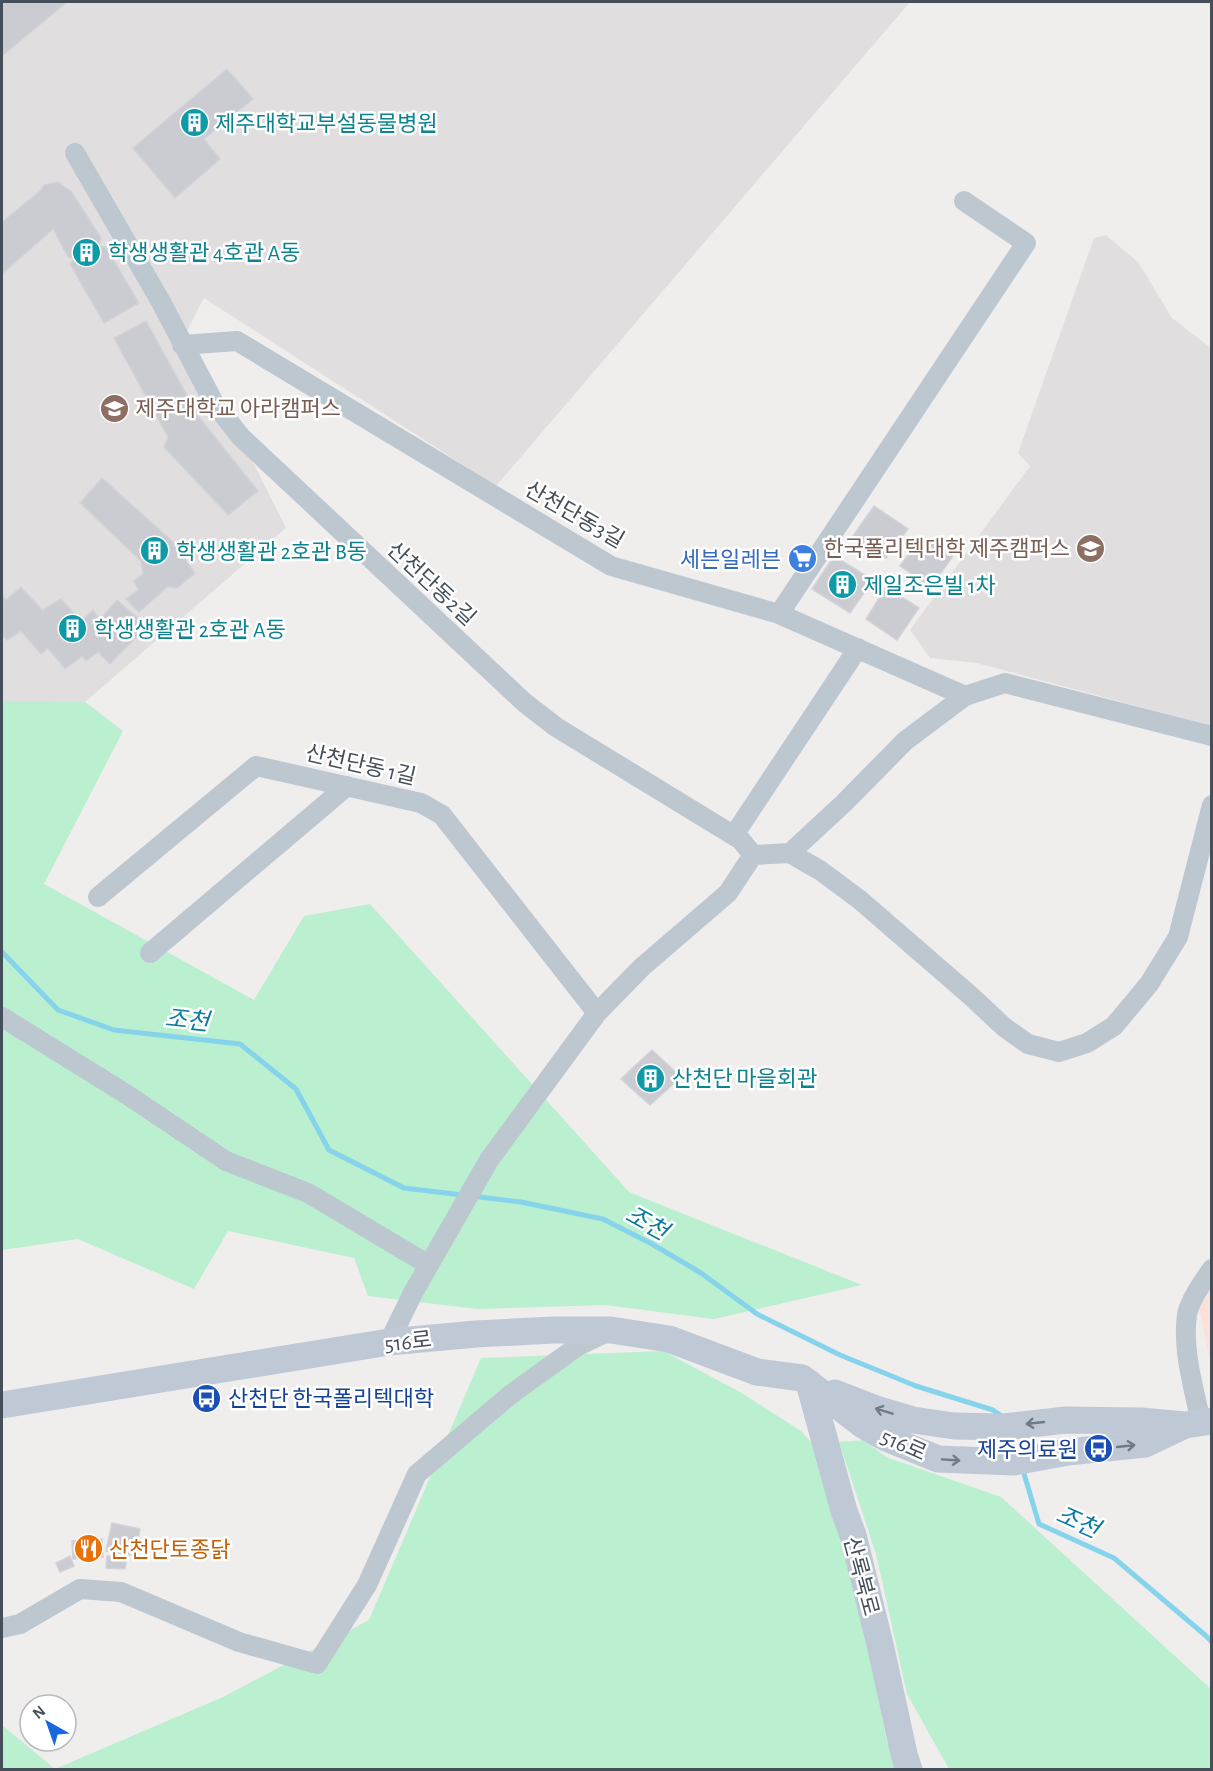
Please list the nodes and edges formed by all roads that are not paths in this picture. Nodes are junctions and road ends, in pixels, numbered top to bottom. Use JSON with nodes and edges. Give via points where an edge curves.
{"nodes":[{"id":1,"x":75,"y":153,"type":"dead end"},
{"id":2,"x":964,"y":201,"type":"dead end"},
{"id":3,"x":183,"y":345,"type":"junction"},
{"id":4,"x":779,"y":614,"type":"junction"},
{"id":5,"x":858,"y":648,"type":"junction"},
{"id":6,"x":964,"y":696,"type":"junction"},
{"id":7,"x":1212,"y":736,"type":"edge"},
{"id":8,"x":347,"y":786,"type":"junction"},
{"id":9,"x":1212,"y":805,"type":"edge"},
{"id":10,"x":734,"y":835,"type":"junction"},
{"id":11,"x":790,"y":854,"type":"junction"},
{"id":12,"x":753,"y":855,"type":"junction"},
{"id":13,"x":98,"y":897,"type":"dead end"},
{"id":14,"x":150,"y":952,"type":"dead end"},
{"id":15,"x":597,"y":1013,"type":"junction"},
{"id":16,"x":2,"y":1017,"type":"edge"},
{"id":17,"x":429,"y":1265,"type":"junction"},
{"id":18,"x":1212,"y":1269,"type":"edge"},
{"id":19,"x":611,"y":1330,"type":"junction"},
{"id":20,"x":389,"y":1342,"type":"junction"},
{"id":21,"x":809,"y":1383,"type":"junction"},
{"id":22,"x":2,"y":1405,"type":"edge"},
{"id":23,"x":1199,"y":1423,"type":"edge"},
{"id":24,"x":2,"y":1628,"type":"edge"},
{"id":25,"x":909,"y":1770,"type":"edge"}],
"edges":[{"from":1,"to":3,"type":"street","name":"산천단동2길"},
{"from":2,"to":4,"type":"street","via":[[1026,243]]},
{"from":3,"to":4,"type":"street","name":"산천단동3길","via":[[237,341],[611,566]]},
{"from":3,"to":10,"type":"street","name":"산천단동2길","via":[[214,403],[241,438],[525,703],[556,727]]},
{"from":4,"to":5,"type":"street","name":"산천단동3길"},
{"from":5,"to":6,"type":"street","name":"산천단동3길"},
{"from":5,"to":10,"type":"street"},
{"from":6,"to":7,"type":"street","via":[[1005,683]]},
{"from":6,"to":11,"type":"street","via":[[905,741]]},
{"from":8,"to":13,"type":"street","name":"산천단동 1길","via":[[256,766]]},
{"from":8,"to":14,"type":"street"},
{"from":8,"to":15,"type":"street","name":"산천단동 1길","via":[[422,802],[442,815]]},
{"from":9,"to":11,"type":"street","via":[[1178,937],[1149,984],[1114,1026],[1087,1043],[1059,1052],[1028,1044],[1004,1027],[860,900]]},
{"from":10,"to":12,"type":"street","name":"산천단동2길"},
{"from":11,"to":12,"type":"street"},
{"from":12,"to":15,"type":"street","via":[[728,893]]},
{"from":15,"to":17,"type":"street","via":[[489,1160]]},
{"from":16,"to":17,"type":"street","via":[[226,1161],[308,1193]]},
{"from":17,"to":20,"type":"street"},
{"from":18,"to":23,"type":"street","via":[[1187,1313],[1187,1350]]},
{"from":19,"to":20,"type":"main road","name":"516로","via":[[476,1334]]},
{"from":19,"to":21,"type":"main road","name":"516로","via":[[669,1339],[757,1372],[802,1378]]},
{"from":19,"to":24,"type":"street","via":[[578,1346],[510,1395],[417,1474],[367,1585],[317,1664],[239,1642],[121,1592],[80,1589],[20,1624]]},
{"from":20,"to":22,"type":"main road","name":"516로"},
{"from":23,"to":21,"type":"main road","name":"516로","one_way":true,"via":[[1066,1420],[1004,1427],[954,1426],[879,1410]]},
{"from":21,"to":23,"type":"main road","name":"516로","one_way":true,"via":[[862,1425],[938,1459],[1014,1462],[1145,1444]]},
{"from":21,"to":25,"type":"main road","name":"산록북로","via":[[853,1535]]}]}
